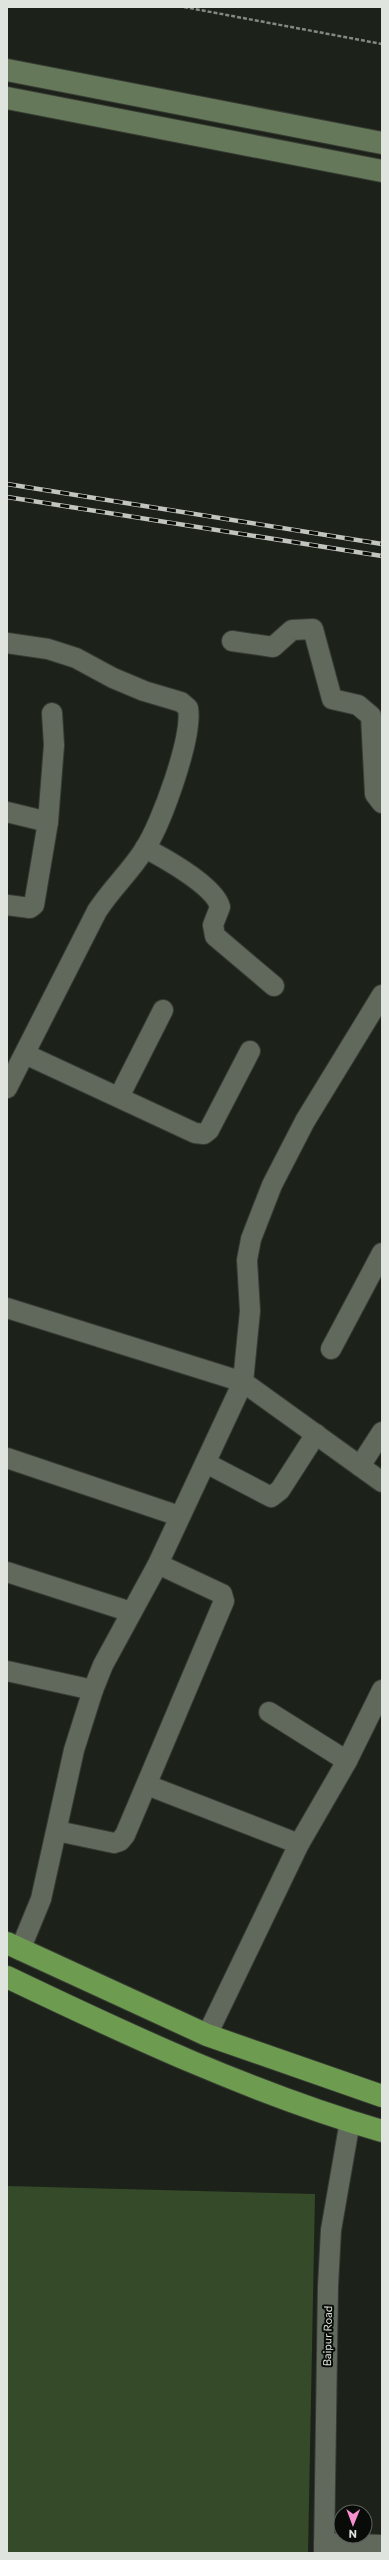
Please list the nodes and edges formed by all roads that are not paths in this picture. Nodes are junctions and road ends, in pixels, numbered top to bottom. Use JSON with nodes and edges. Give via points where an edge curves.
{"nodes":[{"id":1,"x":7,"y":70,"type":"edge"},
{"id":2,"x":7,"y":98,"type":"edge"},
{"id":3,"x":382,"y":143,"type":"edge"},
{"id":4,"x":382,"y":171,"type":"edge"},
{"id":5,"x":232,"y":641,"type":"dead end"},
{"id":6,"x":7,"y":643,"type":"edge"},
{"id":7,"x":52,"y":713,"type":"dead end"},
{"id":8,"x":377,"y":718,"type":"edge"},
{"id":9,"x":382,"y":803,"type":"edge"},
{"id":10,"x":7,"y":812,"type":"edge"},
{"id":11,"x":48,"y":822,"type":"junction"},
{"id":12,"x":145,"y":848,"type":"junction"},
{"id":13,"x":7,"y":905,"type":"edge"},
{"id":14,"x":274,"y":986,"type":"dead end"},
{"id":15,"x":382,"y":995,"type":"edge"},
{"id":16,"x":163,"y":1010,"type":"dead end"},
{"id":17,"x":250,"y":1051,"type":"dead end"},
{"id":18,"x":25,"y":1054,"type":"junction"},
{"id":19,"x":7,"y":1088,"type":"edge"},
{"id":20,"x":119,"y":1097,"type":"junction"},
{"id":21,"x":382,"y":1253,"type":"edge"},
{"id":22,"x":7,"y":1308,"type":"edge"},
{"id":23,"x":332,"y":1349,"type":"dead end"},
{"id":24,"x":243,"y":1382,"type":"junction"},
{"id":25,"x":382,"y":1432,"type":"edge"},
{"id":26,"x":316,"y":1434,"type":"junction"},
{"id":27,"x":7,"y":1458,"type":"edge"},
{"id":28,"x":206,"y":1463,"type":"junction"},
{"id":29,"x":360,"y":1466,"type":"junction"},
{"id":30,"x":382,"y":1482,"type":"edge"},
{"id":31,"x":179,"y":1516,"type":"junction"},
{"id":32,"x":158,"y":1564,"type":"junction"},
{"id":33,"x":7,"y":1572,"type":"edge"},
{"id":34,"x":131,"y":1612,"type":"junction"},
{"id":35,"x":7,"y":1671,"type":"edge"},
{"id":36,"x":93,"y":1690,"type":"junction"},
{"id":37,"x":382,"y":1690,"type":"edge"},
{"id":38,"x":269,"y":1712,"type":"dead end"},
{"id":39,"x":347,"y":1762,"type":"junction"},
{"id":40,"x":147,"y":1785,"type":"junction"},
{"id":41,"x":57,"y":1831,"type":"junction"},
{"id":42,"x":299,"y":1844,"type":"junction"},
{"id":43,"x":14,"y":1947,"type":"edge"},
{"id":44,"x":7,"y":1977,"type":"edge"},
{"id":45,"x":207,"y":2035,"type":"junction"},
{"id":46,"x":382,"y":2096,"type":"edge"},
{"id":47,"x":350,"y":2121,"type":"junction"},
{"id":48,"x":382,"y":2131,"type":"edge"},
{"id":49,"x":382,"y":2545,"type":"edge"},
{"id":50,"x":324,"y":2548,"type":"edge"}],
"edges":[{"from":1,"to":3,"type":"street"},
{"from":2,"to":4,"type":"street"},
{"from":5,"to":8,"type":"street","via":[[274,647],[292,630],[313,630],[332,699],[358,705]]},
{"from":6,"to":12,"type":"street","via":[[48,649],[76,658],[114,678],[144,691],[181,702],[188,708],[190,718],[184,746],[163,808]]},
{"from":7,"to":11,"type":"street","via":[[54,745]]},
{"from":8,"to":9,"type":"street","via":[[375,794]]},
{"from":10,"to":11,"type":"street"},
{"from":11,"to":13,"type":"street","via":[[34,905],[30,908]]},
{"from":12,"to":14,"type":"street","via":[[178,866],[212,895],[220,907],[213,924],[215,936]]},
{"from":12,"to":18,"type":"street","via":[[111,889],[97,911]]},
{"from":15,"to":24,"type":"street","via":[[305,1121],[272,1185],[251,1239],[247,1260],[250,1311]]},
{"from":16,"to":20,"type":"street"},
{"from":17,"to":20,"type":"street","via":[[204,1134],[195,1134]]},
{"from":18,"to":19,"type":"street"},
{"from":18,"to":20,"type":"street"},
{"from":21,"to":23,"type":"street"},
{"from":22,"to":24,"type":"street"},
{"from":24,"to":26,"type":"street"},
{"from":24,"to":28,"type":"street"},
{"from":25,"to":29,"type":"street"},
{"from":26,"to":28,"type":"street","via":[[280,1490],[271,1497]]},
{"from":26,"to":29,"type":"street"},
{"from":27,"to":31,"type":"street"},
{"from":28,"to":31,"type":"street"},
{"from":29,"to":30,"type":"street"},
{"from":31,"to":32,"type":"street"},
{"from":32,"to":34,"type":"street"},
{"from":32,"to":40,"type":"street","via":[[222,1594],[225,1599]]},
{"from":33,"to":34,"type":"street"},
{"from":34,"to":36,"type":"street"},
{"from":35,"to":36,"type":"street"},
{"from":36,"to":41,"type":"street","via":[[74,1750]]},
{"from":37,"to":39,"type":"street"},
{"from":38,"to":39,"type":"street"},
{"from":39,"to":42,"type":"street"},
{"from":40,"to":41,"type":"street","via":[[120,1841],[114,1843]]},
{"from":40,"to":42,"type":"street"},
{"from":41,"to":43,"type":"street","via":[[41,1898]]},
{"from":42,"to":45,"type":"street"},
{"from":43,"to":45,"type":"highway"},
{"from":44,"to":47,"type":"highway","via":[[118,2030],[219,2072]]},
{"from":45,"to":46,"type":"highway"},
{"from":47,"to":48,"type":"highway"},
{"from":47,"to":50,"type":"street","name":"Baipur Road","via":[[331,2230]]},
{"from":49,"to":50,"type":"street"}]}
